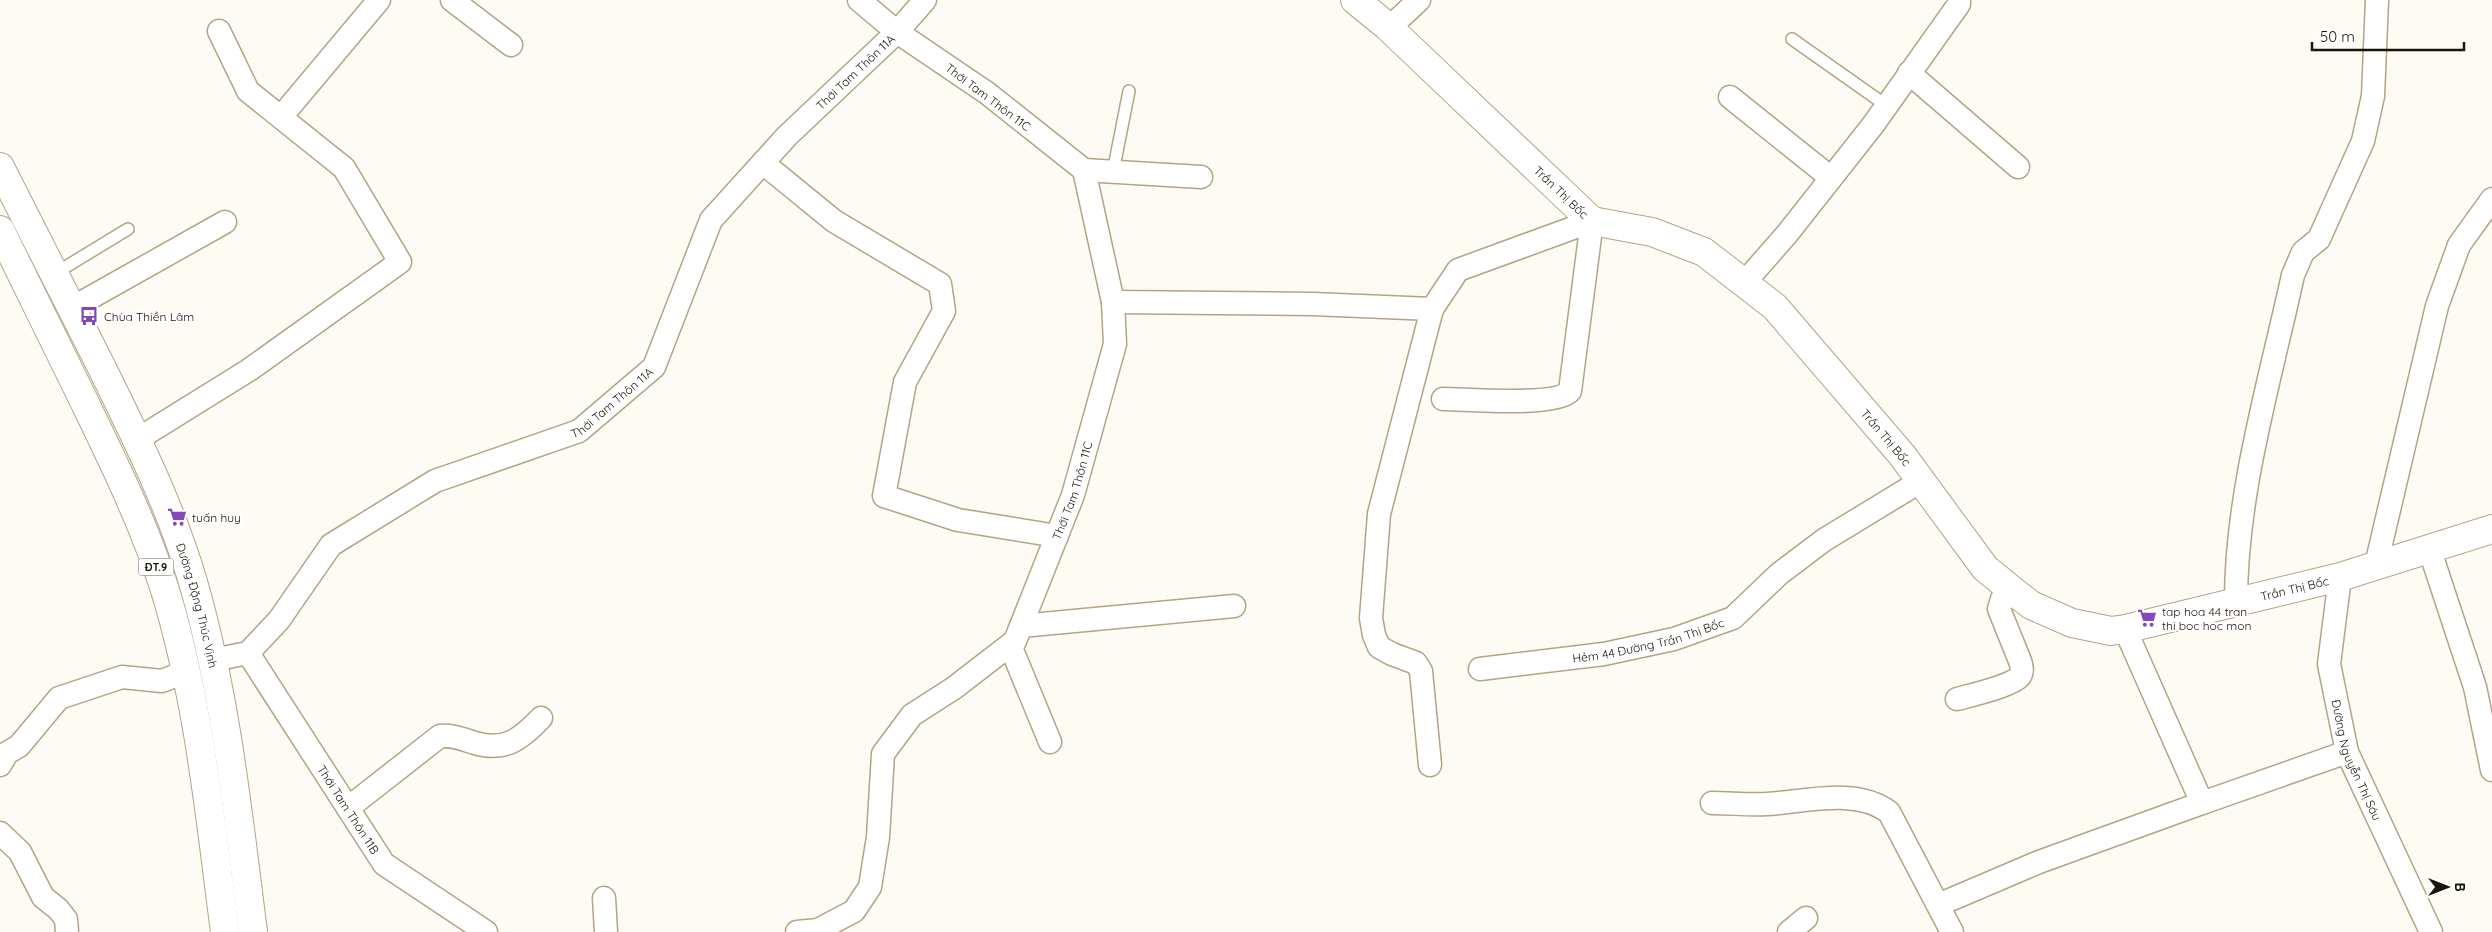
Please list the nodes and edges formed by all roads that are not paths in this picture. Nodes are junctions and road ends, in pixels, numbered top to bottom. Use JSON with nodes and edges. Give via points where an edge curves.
{"nodes":[{"id":1,"x":379,"y":0,"type":"edge"},
{"id":2,"x":452,"y":0,"type":"edge"},
{"id":3,"x":859,"y":0,"type":"edge"},
{"id":4,"x":925,"y":0,"type":"edge"},
{"id":5,"x":1355,"y":0,"type":"edge"},
{"id":6,"x":1419,"y":0,"type":"edge"},
{"id":7,"x":1959,"y":0,"type":"edge"},
{"id":8,"x":2376,"y":0,"type":"edge"},
{"id":9,"x":1389,"y":28,"type":"junction"},
{"id":10,"x":219,"y":31,"type":"dead end"},
{"id":11,"x":897,"y":32,"type":"junction"},
{"id":12,"x":1792,"y":39,"type":"dead end"},
{"id":13,"x":511,"y":45,"type":"dead end"},
{"id":14,"x":1909,"y":73,"type":"junction"},
{"id":15,"x":1128,"y":91,"type":"dead end"},
{"id":16,"x":1730,"y":98,"type":"dead end"},
{"id":17,"x":1887,"y":106,"type":"junction"},
{"id":18,"x":281,"y":117,"type":"junction"},
{"id":19,"x":763,"y":163,"type":"junction"},
{"id":20,"x":0,"y":167,"type":"edge"},
{"id":21,"x":2018,"y":167,"type":"dead end"},
{"id":22,"x":1084,"y":170,"type":"junction"},
{"id":23,"x":1113,"y":172,"type":"junction"},
{"id":24,"x":1200,"y":177,"type":"dead end"},
{"id":25,"x":1831,"y":178,"type":"junction"},
{"id":26,"x":2492,"y":199,"type":"edge"},
{"id":27,"x":1592,"y":221,"type":"junction"},
{"id":28,"x":225,"y":222,"type":"dead end"},
{"id":29,"x":128,"y":229,"type":"dead end"},
{"id":30,"x":0,"y":230,"type":"edge"},
{"id":31,"x":54,"y":274,"type":"junction"},
{"id":32,"x":1744,"y":283,"type":"junction"},
{"id":33,"x":1113,"y":302,"type":"junction"},
{"id":34,"x":72,"y":308,"type":"junction"},
{"id":35,"x":1432,"y":309,"type":"junction"},
{"id":36,"x":1443,"y":398,"type":"dead end"},
{"id":37,"x":138,"y":440,"type":"junction"},
{"id":38,"x":1921,"y":481,"type":"junction"},
{"id":39,"x":2492,"y":529,"type":"edge"},
{"id":40,"x":1057,"y":536,"type":"junction"},
{"id":41,"x":2429,"y":548,"type":"junction"},
{"id":42,"x":2376,"y":565,"type":"junction"},
{"id":43,"x":2340,"y":577,"type":"junction"},
{"id":44,"x":2013,"y":591,"type":"junction"},
{"id":45,"x":2236,"y":602,"type":"junction"},
{"id":46,"x":1234,"y":606,"type":"dead end"},
{"id":47,"x":1022,"y":626,"type":"junction"},
{"id":48,"x":2125,"y":629,"type":"junction"},
{"id":49,"x":1010,"y":645,"type":"junction"},
{"id":50,"x":248,"y":653,"type":"junction"},
{"id":51,"x":213,"y":660,"type":"junction"},
{"id":52,"x":1480,"y":669,"type":"dead end"},
{"id":53,"x":187,"y":671,"type":"junction"},
{"id":54,"x":1956,"y":699,"type":"dead end"},
{"id":55,"x":540,"y":718,"type":"dead end"},
{"id":56,"x":1050,"y":742,"type":"dead end"},
{"id":57,"x":2347,"y":752,"type":"junction"},
{"id":58,"x":2,"y":756,"type":"edge"},
{"id":59,"x":1430,"y":765,"type":"dead end"},
{"id":60,"x":2492,"y":770,"type":"edge"},
{"id":61,"x":1712,"y":803,"type":"dead end"},
{"id":62,"x":2202,"y":803,"type":"junction"},
{"id":63,"x":348,"y":808,"type":"junction"},
{"id":64,"x":0,"y":833,"type":"edge"},
{"id":65,"x":604,"y":898,"type":"dead end"},
{"id":66,"x":1938,"y":904,"type":"junction"},
{"id":67,"x":66,"y":932,"type":"edge"},
{"id":68,"x":225,"y":932,"type":"edge"},
{"id":69,"x":253,"y":932,"type":"edge"},
{"id":70,"x":486,"y":932,"type":"edge"},
{"id":71,"x":606,"y":932,"type":"edge"},
{"id":72,"x":797,"y":932,"type":"edge"},
{"id":73,"x":1952,"y":932,"type":"edge"},
{"id":74,"x":2431,"y":932,"type":"edge"}],
"edges":[{"from":1,"to":18,"type":"street"},
{"from":2,"to":13,"type":"street"},
{"from":3,"to":11,"type":"street","name":"Thới Tam Thôn 11C"},
{"from":4,"to":11,"type":"street","name":"Thới Tam Thôn 11A"},
{"from":5,"to":9,"type":"main road","name":"Trần Thị Bốc"},
{"from":6,"to":9,"type":"street"},
{"from":7,"to":14,"type":"street"},
{"from":8,"to":45,"type":"street","via":[[2373,96],[2363,141],[2319,239],[2302,252],[2293,275],[2243,510]]},
{"from":9,"to":27,"type":"main road","name":"Trần Thị Bốc"},
{"from":10,"to":18,"type":"street","via":[[248,91]]},
{"from":11,"to":19,"type":"street","name":"Thới Tam Thôn 11A","via":[[787,136]]},
{"from":11,"to":22,"type":"street","name":"Thới Tam Thôn 11C","via":[[987,94]]},
{"from":12,"to":17,"type":"lane"},
{"from":14,"to":17,"type":"street"},
{"from":14,"to":21,"type":"street"},
{"from":15,"to":23,"type":"lane"},
{"from":16,"to":25,"type":"street"},
{"from":17,"to":25,"type":"street"},
{"from":18,"to":37,"type":"street","via":[[344,168],[400,262],[249,370]]},
{"from":19,"to":40,"type":"street","via":[[834,221],[940,284],[944,311],[905,382],[884,496],[958,520]]},
{"from":19,"to":50,"type":"street","name":"Thới Tam Thôn 11A","via":[[711,220],[654,367],[579,431],[435,481],[331,545],[279,620]]},
{"from":20,"to":31,"type":"main road","name":"Đường Đặng Thúc Vịnh","number":"ĐT.9"},
{"from":22,"to":23,"type":"street"},
{"from":22,"to":33,"type":"street","name":"Thới Tam Thôn 11C"},
{"from":23,"to":24,"type":"street"},
{"from":25,"to":32,"type":"street"},
{"from":26,"to":42,"type":"street","via":[[2459,245],[2437,306]]},
{"from":27,"to":32,"type":"main road","name":"Trần Thị Bốc","via":[[1652,232],[1704,252]]},
{"from":27,"to":35,"type":"street","via":[[1458,270]]},
{"from":27,"to":36,"type":"street","via":[[1570,391],[1566,396],[1540,400]]},
{"from":28,"to":34,"type":"street"},
{"from":29,"to":31,"type":"lane"},
{"from":30,"to":53,"type":"main road","number":"ĐT.9","via":[[138,516]]},
{"from":31,"to":34,"type":"main road","name":"Đường Đặng Thúc Vịnh","number":"ĐT.9"},
{"from":32,"to":38,"type":"main road","name":"Trần Thị Bốc","via":[[1775,307]]},
{"from":33,"to":35,"type":"street"},
{"from":33,"to":40,"type":"street","name":"Thới Tam Thôn 11C","via":[[1115,344],[1073,495]]},
{"from":34,"to":37,"type":"main road","name":"Đường Đặng Thúc Vịnh","number":"ĐT.9"},
{"from":35,"to":59,"type":"street","via":[[1379,514],[1371,618],[1379,647],[1416,663],[1421,671]]},
{"from":37,"to":51,"type":"main road","name":"Đường Đặng Thúc Vịnh","number":"ĐT.9","via":[[166,505],[189,571]]},
{"from":38,"to":44,"type":"main road","name":"Trần Thị Bốc","via":[[1985,568]]},
{"from":38,"to":52,"type":"street","name":"Hẻm 44 Đường Trần Thị Bốc","via":[[1824,540],[1779,574],[1733,618],[1674,639],[1604,654]]},
{"from":39,"to":41,"type":"main road","name":"Trần Thị Bốc"},
{"from":40,"to":47,"type":"street","name":"Thới Tam Thôn 11C"},
{"from":41,"to":42,"type":"main road","name":"Trần Thị Bốc"},
{"from":41,"to":60,"type":"street","via":[[2474,687]]},
{"from":42,"to":43,"type":"main road","name":"Trần Thị Bốc"},
{"from":43,"to":45,"type":"main road","name":"Trần Thị Bốc"},
{"from":43,"to":57,"type":"street","name":"Đường Nguyễn Thị Sáu","via":[[2329,664]]},
{"from":44,"to":48,"type":"main road","name":"Trần Thị Bốc","via":[[2031,605],[2072,623],[2111,631]]},
{"from":44,"to":54,"type":"street","via":[[2002,599],[1999,609],[2020,661],[2020,677],[2011,683]]},
{"from":45,"to":48,"type":"main road","name":"Trần Thị Bốc"},
{"from":46,"to":47,"type":"street"},
{"from":47,"to":49,"type":"street","name":"Thới Tam Thôn 11C"},
{"from":48,"to":62,"type":"street"},
{"from":49,"to":56,"type":"street"},
{"from":49,"to":72,"type":"street","name":"Thới Tam Thôn 11C","via":[[954,688],[912,714],[884,754],[878,837],[870,887],[854,912],[818,930]]},
{"from":50,"to":51,"type":"street"},
{"from":50,"to":63,"type":"street","name":"Thới Tam Thôn 11B"},
{"from":51,"to":69,"type":"main road","name":"Đường Đặng Thúc Vịnh","number":"ĐT.9","via":[[230,752]]},
{"from":53,"to":58,"type":"street","via":[[162,681],[122,677],[59,698],[19,746]]},
{"from":53,"to":68,"type":"main road","number":"ĐT.9","via":[[202,756]]},
{"from":55,"to":63,"type":"street","via":[[516,741],[498,746],[440,736]]},
{"from":57,"to":62,"type":"street"},
{"from":57,"to":74,"type":"street","name":"Đường Nguyễn Thị Sáu"},
{"from":61,"to":66,"type":"street","via":[[1765,804],[1848,799],[1879,805],[1888,812]]},
{"from":62,"to":66,"type":"street","via":[[2039,862]]},
{"from":63,"to":70,"type":"street","name":"Thới Tam Thôn 11B","via":[[384,864]]},
{"from":64,"to":67,"type":"street","via":[[20,852],[43,897],[66,919]]},
{"from":65,"to":71,"type":"street"},
{"from":66,"to":73,"type":"street"}]}
